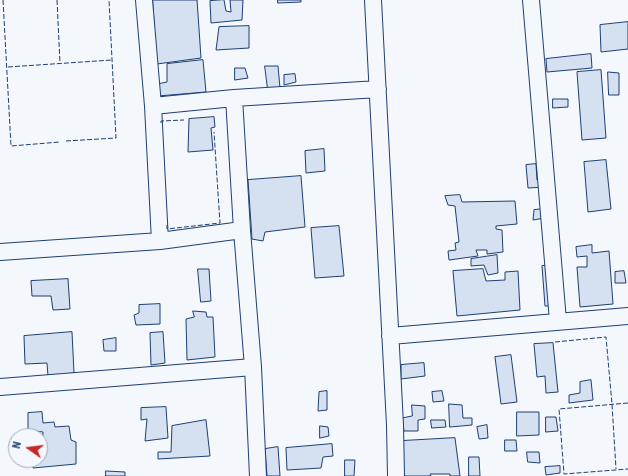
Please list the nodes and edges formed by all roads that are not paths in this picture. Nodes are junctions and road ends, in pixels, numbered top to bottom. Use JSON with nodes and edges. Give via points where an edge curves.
{"nodes":[{"id":1,"x":144,"y":0,"type":"edge"},
{"id":2,"x":373,"y":0,"type":"edge"},
{"id":3,"x":531,"y":0,"type":"edge"},
{"id":4,"x":378,"y":89,"type":"junction"},
{"id":5,"x":234,"y":98,"type":"junction"},
{"id":6,"x":153,"y":106,"type":"junction"},
{"id":7,"x":242,"y":230,"type":"junction"},
{"id":8,"x":160,"y":241,"type":"junction"},
{"id":9,"x":0,"y":252,"type":"edge"},
{"id":10,"x":628,"y":316,"type":"edge"},
{"id":11,"x":558,"y":321,"type":"junction"},
{"id":12,"x":390,"y":336,"type":"junction"},
{"id":13,"x":253,"y":367,"type":"junction"},
{"id":14,"x":0,"y":387,"type":"edge"},
{"id":15,"x":258,"y":476,"type":"edge"},
{"id":16,"x":396,"y":476,"type":"edge"}],
"edges":[{"from":1,"to":6,"type":"street"},
{"from":2,"to":4,"type":"street"},
{"from":3,"to":11,"type":"street"},
{"from":4,"to":5,"type":"street"},
{"from":4,"to":12,"type":"street"},
{"from":5,"to":6,"type":"street"},
{"from":5,"to":7,"type":"street"},
{"from":6,"to":8,"type":"street"},
{"from":7,"to":8,"type":"street"},
{"from":7,"to":13,"type":"street"},
{"from":8,"to":9,"type":"street"},
{"from":10,"to":11,"type":"street"},
{"from":11,"to":12,"type":"street"},
{"from":12,"to":16,"type":"street"},
{"from":13,"to":14,"type":"street"},
{"from":13,"to":15,"type":"street"}]}
